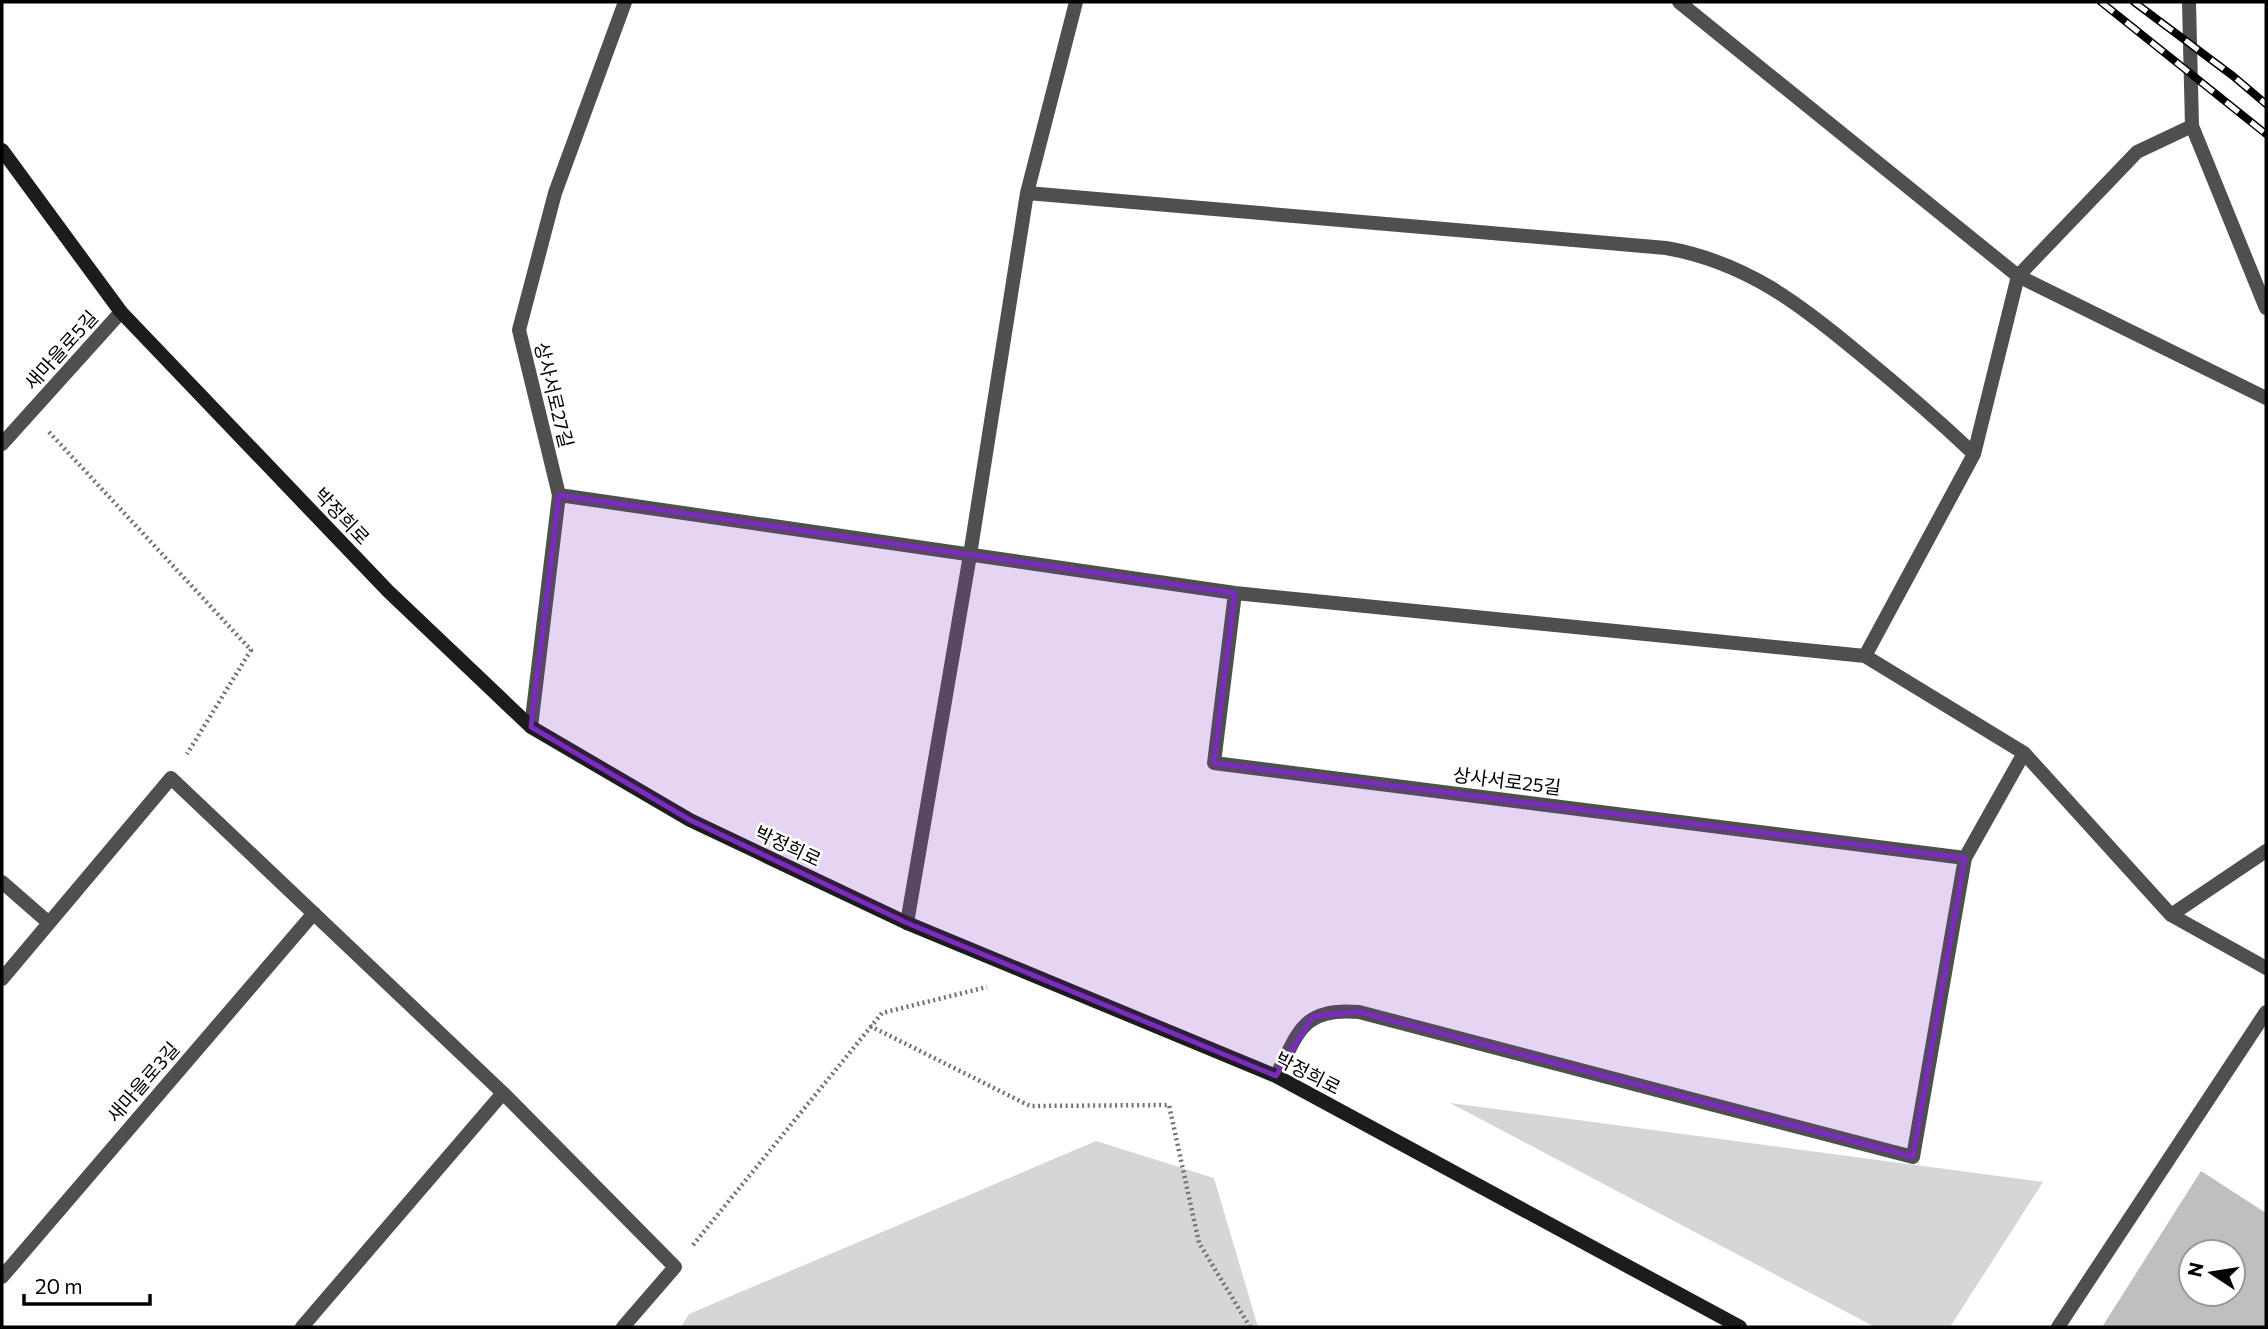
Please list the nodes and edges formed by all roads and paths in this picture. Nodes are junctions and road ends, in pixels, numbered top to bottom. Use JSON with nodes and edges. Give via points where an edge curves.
{"nodes":[{"id":1,"x":625,"y":2,"type":"edge"},
{"id":2,"x":1076,"y":2,"type":"edge"},
{"id":3,"x":1679,"y":2,"type":"edge"},
{"id":4,"x":2189,"y":2,"type":"edge"},
{"id":5,"x":2192,"y":126,"type":"junction"},
{"id":6,"x":2,"y":150,"type":"edge"},
{"id":7,"x":1027,"y":193,"type":"junction"},
{"id":8,"x":2018,"y":276,"type":"junction"},
{"id":9,"x":2266,"y":308,"type":"edge"},
{"id":10,"x":121,"y":312,"type":"junction"},
{"id":11,"x":2266,"y":398,"type":"edge"},
{"id":12,"x":30,"y":412,"type":"junction"},
{"id":13,"x":2,"y":444,"type":"edge"},
{"id":14,"x":1974,"y":454,"type":"junction"},
{"id":15,"x":559,"y":495,"type":"junction"},
{"id":16,"x":970,"y":555,"type":"junction"},
{"id":17,"x":1236,"y":593,"type":"junction"},
{"id":18,"x":1865,"y":656,"type":"junction"},
{"id":19,"x":531,"y":727,"type":"junction"},
{"id":20,"x":2024,"y":753,"type":"junction"},
{"id":21,"x":171,"y":778,"type":"junction"},
{"id":22,"x":2266,"y":851,"type":"edge"},
{"id":23,"x":1965,"y":858,"type":"junction"},
{"id":24,"x":2,"y":882,"type":"edge"},
{"id":25,"x":314,"y":913,"type":"junction"},
{"id":26,"x":2171,"y":915,"type":"junction"},
{"id":27,"x":49,"y":923,"type":"junction"},
{"id":28,"x":907,"y":923,"type":"junction"},
{"id":29,"x":2266,"y":968,"type":"edge"},
{"id":30,"x":1032,"y":977,"type":"junction"},
{"id":31,"x":2,"y":979,"type":"edge"},
{"id":32,"x":2266,"y":1012,"type":"edge"},
{"id":33,"x":870,"y":1026,"type":"junction"},
{"id":34,"x":1276,"y":1076,"type":"junction"},
{"id":35,"x":503,"y":1093,"type":"junction"},
{"id":36,"x":675,"y":1267,"type":"junction"},
{"id":37,"x":2,"y":1277,"type":"edge"},
{"id":38,"x":302,"y":1327,"type":"edge"},
{"id":39,"x":623,"y":1327,"type":"edge"},
{"id":40,"x":1250,"y":1327,"type":"edge"},
{"id":41,"x":1740,"y":1327,"type":"edge"},
{"id":42,"x":2058,"y":1327,"type":"edge"}],
"edges":[{"from":1,"to":15,"type":"street","name":"상사서로27길","via":[[555,193],[519,330]]},
{"from":2,"to":7,"type":"street"},
{"from":3,"to":8,"type":"street"},
{"from":4,"to":5,"type":"street"},
{"from":5,"to":8,"type":"street","via":[[2137,152]]},
{"from":5,"to":9,"type":"street"},
{"from":6,"to":10,"type":"street","name":"박정희로"},
{"from":7,"to":14,"type":"street","via":[[1693,253],[1746,273],[1796,303],[1922,405]]},
{"from":7,"to":16,"type":"street"},
{"from":8,"to":11,"type":"street"},
{"from":8,"to":14,"type":"street"},
{"from":10,"to":12,"type":"street","name":"새마을로5길"},
{"from":10,"to":19,"type":"street","name":"박정희로","via":[[388,591]]},
{"from":12,"to":13,"type":"street","name":"새마을로5길"},
{"from":12,"to":21,"type":"path","via":[[251,650]]},
{"from":14,"to":18,"type":"street"},
{"from":15,"to":16,"type":"street"},
{"from":15,"to":19,"type":"street","name":"상사서로27길"},
{"from":16,"to":17,"type":"street"},
{"from":16,"to":28,"type":"street"},
{"from":17,"to":18,"type":"street"},
{"from":17,"to":23,"type":"street","name":"상사서로25길","via":[[1214,763]]},
{"from":18,"to":20,"type":"street"},
{"from":19,"to":28,"type":"street","name":"박정희로","via":[[690,820]]},
{"from":20,"to":23,"type":"street"},
{"from":20,"to":26,"type":"street"},
{"from":21,"to":25,"type":"street"},
{"from":21,"to":27,"type":"street"},
{"from":22,"to":26,"type":"street"},
{"from":23,"to":34,"type":"street","via":[[1913,1157],[1359,1013],[1339,1011],[1313,1017]]},
{"from":24,"to":27,"type":"street"},
{"from":25,"to":35,"type":"street"},
{"from":25,"to":37,"type":"street","name":"새마을로3길"},
{"from":26,"to":29,"type":"street"},
{"from":27,"to":31,"type":"street"},
{"from":28,"to":30,"type":"street","name":"박정희로"},
{"from":30,"to":33,"type":"path","via":[[882,1013]]},
{"from":30,"to":34,"type":"street","name":"박정희로"},
{"from":32,"to":42,"type":"street"},
{"from":33,"to":36,"type":"path"},
{"from":33,"to":40,"type":"path","via":[[1030,1106],[1169,1105],[1199,1243]]},
{"from":34,"to":41,"type":"street","name":"박정희로"},
{"from":35,"to":36,"type":"street"},
{"from":35,"to":38,"type":"street"},
{"from":36,"to":39,"type":"street"}]}
